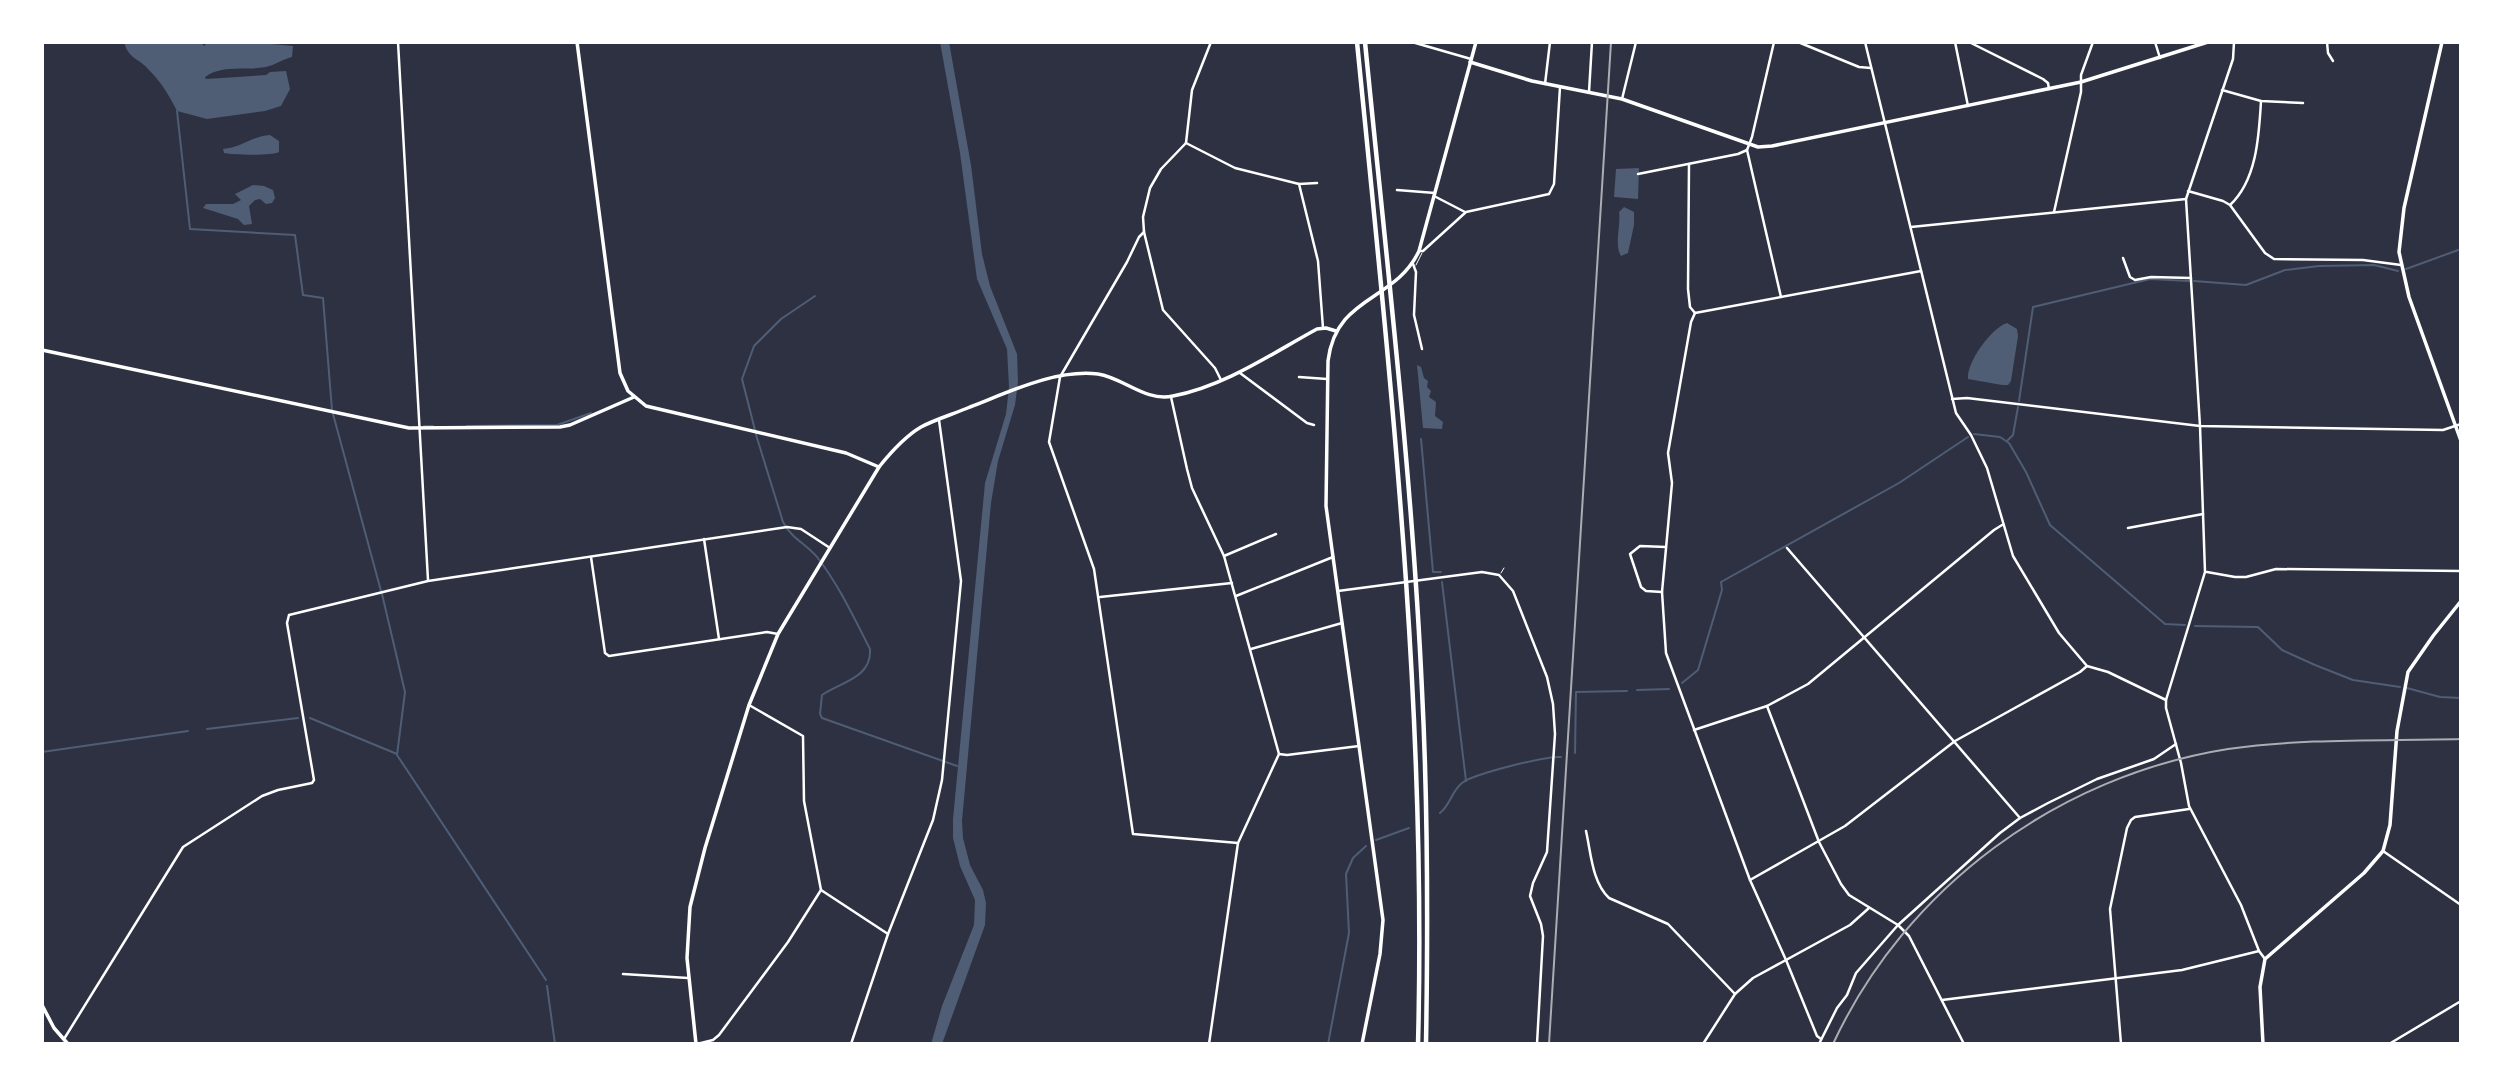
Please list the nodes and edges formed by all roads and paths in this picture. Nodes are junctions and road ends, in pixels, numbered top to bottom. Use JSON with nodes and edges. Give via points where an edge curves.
{"nodes":[{"id":1,"x":398,"y":42,"type":"edge"},
{"id":2,"x":576,"y":42,"type":"edge"},
{"id":3,"x":1211,"y":42,"type":"edge"},
{"id":4,"x":1357,"y":42,"type":"edge"},
{"id":5,"x":1365,"y":42,"type":"edge"},
{"id":6,"x":1412,"y":42,"type":"edge"},
{"id":7,"x":1476,"y":42,"type":"edge"},
{"id":8,"x":1550,"y":42,"type":"edge"},
{"id":9,"x":1592,"y":42,"type":"edge"},
{"id":10,"x":1636,"y":42,"type":"edge"},
{"id":11,"x":1774,"y":42,"type":"edge"},
{"id":12,"x":1798,"y":42,"type":"edge"},
{"id":13,"x":1865,"y":42,"type":"edge"},
{"id":14,"x":1955,"y":42,"type":"edge"},
{"id":15,"x":1969,"y":42,"type":"edge"},
{"id":16,"x":2093,"y":42,"type":"edge"},
{"id":17,"x":2155,"y":42,"type":"edge"},
{"id":18,"x":2208,"y":42,"type":"edge"},
{"id":19,"x":2234,"y":42,"type":"edge"},
{"id":20,"x":2327,"y":42,"type":"edge"},
{"id":21,"x":2442,"y":42,"type":"edge"},
{"id":22,"x":2160,"y":58,"type":"junction"},
{"id":23,"x":1471,"y":60,"type":"junction"},
{"id":24,"x":2333,"y":61,"type":"dead end"},
{"id":25,"x":1871,"y":68,"type":"junction"},
{"id":26,"x":2081,"y":82,"type":"junction"},
{"id":27,"x":1545,"y":84,"type":"junction"},
{"id":28,"x":1560,"y":87,"type":"junction"},
{"id":29,"x":2049,"y":89,"type":"junction"},
{"id":30,"x":2222,"y":90,"type":"junction"},
{"id":31,"x":1589,"y":92,"type":"junction"},
{"id":32,"x":1622,"y":99,"type":"junction"},
{"id":33,"x":2261,"y":101,"type":"junction"},
{"id":34,"x":2303,"y":103,"type":"dead end"},
{"id":35,"x":1968,"y":106,"type":"junction"},
{"id":36,"x":1884,"y":124,"type":"junction"},
{"id":37,"x":1186,"y":143,"type":"junction"},
{"id":38,"x":1749,"y":144,"type":"junction"},
{"id":39,"x":1746,"y":150,"type":"junction"},
{"id":40,"x":1689,"y":163,"type":"junction"},
{"id":41,"x":1638,"y":174,"type":"dead end"},
{"id":42,"x":1317,"y":183,"type":"dead end"},
{"id":43,"x":1299,"y":184,"type":"junction"},
{"id":44,"x":1397,"y":190,"type":"dead end"},
{"id":45,"x":2187,"y":191,"type":"junction"},
{"id":46,"x":1434,"y":194,"type":"junction"},
{"id":47,"x":2186,"y":199,"type":"junction"},
{"id":48,"x":2230,"y":205,"type":"junction"},
{"id":49,"x":1466,"y":212,"type":"junction"},
{"id":50,"x":2054,"y":212,"type":"junction"},
{"id":51,"x":1911,"y":227,"type":"junction"},
{"id":52,"x":1144,"y":232,"type":"junction"},
{"id":53,"x":1421,"y":251,"type":"junction"},
{"id":54,"x":2123,"y":258,"type":"dead end"},
{"id":55,"x":1414,"y":265,"type":"junction"},
{"id":56,"x":2401,"y":265,"type":"junction"},
{"id":57,"x":1921,"y":271,"type":"junction"},
{"id":58,"x":2191,"y":278,"type":"junction"},
{"id":59,"x":1780,"y":297,"type":"junction"},
{"id":60,"x":1695,"y":313,"type":"junction"},
{"id":61,"x":1323,"y":328,"type":"junction"},
{"id":62,"x":1336,"y":331,"type":"junction"},
{"id":63,"x":1422,"y":349,"type":"dead end"},
{"id":64,"x":42,"y":350,"type":"edge"},
{"id":65,"x":1239,"y":372,"type":"junction"},
{"id":66,"x":1060,"y":377,"type":"junction"},
{"id":67,"x":1299,"y":377,"type":"dead end"},
{"id":68,"x":1327,"y":379,"type":"junction"},
{"id":69,"x":1221,"y":380,"type":"junction"},
{"id":70,"x":634,"y":397,"type":"junction"},
{"id":71,"x":1171,"y":397,"type":"junction"},
{"id":72,"x":1952,"y":399,"type":"junction"},
{"id":73,"x":939,"y":419,"type":"junction"},
{"id":74,"x":1314,"y":425,"type":"dead end"},
{"id":75,"x":2458,"y":425,"type":"edge"},
{"id":76,"x":2200,"y":426,"type":"junction"},
{"id":77,"x":419,"y":429,"type":"junction"},
{"id":78,"x":2461,"y":442,"type":"edge"},
{"id":79,"x":879,"y":467,"type":"junction"},
{"id":80,"x":2203,"y":514,"type":"junction"},
{"id":81,"x":2003,"y":525,"type":"junction"},
{"id":82,"x":2128,"y":528,"type":"dead end"},
{"id":83,"x":1276,"y":534,"type":"dead end"},
{"id":84,"x":704,"y":539,"type":"junction"},
{"id":85,"x":1666,"y":547,"type":"junction"},
{"id":86,"x":830,"y":548,"type":"junction"},
{"id":87,"x":1787,"y":548,"type":"dead end"},
{"id":88,"x":1224,"y":556,"type":"junction"},
{"id":89,"x":591,"y":557,"type":"junction"},
{"id":90,"x":1333,"y":557,"type":"junction"},
{"id":91,"x":1504,"y":568,"type":"dead end"},
{"id":92,"x":2461,"y":571,"type":"edge"},
{"id":93,"x":2205,"y":572,"type":"junction"},
{"id":94,"x":1499,"y":575,"type":"junction"},
{"id":95,"x":428,"y":581,"type":"junction"},
{"id":96,"x":1232,"y":583,"type":"junction"},
{"id":97,"x":1338,"y":591,"type":"junction"},
{"id":98,"x":1662,"y":592,"type":"junction"},
{"id":99,"x":1236,"y":596,"type":"junction"},
{"id":100,"x":1099,"y":597,"type":"junction"},
{"id":101,"x":2461,"y":601,"type":"edge"},
{"id":102,"x":1342,"y":623,"type":"junction"},
{"id":103,"x":778,"y":634,"type":"junction"},
{"id":104,"x":1865,"y":638,"type":"junction"},
{"id":105,"x":719,"y":639,"type":"junction"},
{"id":106,"x":1250,"y":649,"type":"junction"},
{"id":107,"x":2087,"y":666,"type":"junction"},
{"id":108,"x":2166,"y":700,"type":"junction"},
{"id":109,"x":749,"y":705,"type":"junction"},
{"id":110,"x":1767,"y":706,"type":"junction"},
{"id":111,"x":1694,"y":730,"type":"junction"},
{"id":112,"x":1955,"y":741,"type":"junction"},
{"id":113,"x":2176,"y":744,"type":"junction"},
{"id":114,"x":1359,"y":746,"type":"junction"},
{"id":115,"x":1279,"y":754,"type":"junction"},
{"id":116,"x":2190,"y":809,"type":"junction"},
{"id":117,"x":2020,"y":818,"type":"junction"},
{"id":118,"x":1586,"y":831,"type":"dead end"},
{"id":119,"x":1819,"y":842,"type":"junction"},
{"id":120,"x":1238,"y":843,"type":"junction"},
{"id":121,"x":2383,"y":851,"type":"junction"},
{"id":122,"x":1750,"y":880,"type":"junction"},
{"id":123,"x":821,"y":890,"type":"junction"},
{"id":124,"x":2461,"y":905,"type":"edge"},
{"id":125,"x":1869,"y":908,"type":"junction"},
{"id":126,"x":1899,"y":925,"type":"junction"},
{"id":127,"x":888,"y":934,"type":"junction"},
{"id":128,"x":2259,"y":951,"type":"junction"},
{"id":129,"x":2265,"y":959,"type":"junction"},
{"id":130,"x":1786,"y":960,"type":"junction"},
{"id":131,"x":623,"y":974,"type":"dead end"},
{"id":132,"x":688,"y":978,"type":"junction"},
{"id":133,"x":2114,"y":978,"type":"junction"},
{"id":134,"x":1735,"y":994,"type":"junction"},
{"id":135,"x":1942,"y":1000,"type":"junction"},
{"id":136,"x":2461,"y":1001,"type":"edge"},
{"id":137,"x":42,"y":1005,"type":"edge"},
{"id":138,"x":64,"y":1039,"type":"junction"},
{"id":139,"x":1821,"y":1039,"type":"junction"},
{"id":140,"x":68,"y":1044,"type":"edge"},
{"id":141,"x":696,"y":1044,"type":"edge"},
{"id":142,"x":851,"y":1044,"type":"edge"},
{"id":143,"x":1209,"y":1044,"type":"edge"},
{"id":144,"x":1362,"y":1044,"type":"edge"},
{"id":145,"x":1418,"y":1044,"type":"edge"},
{"id":146,"x":1426,"y":1044,"type":"edge"},
{"id":147,"x":1537,"y":1044,"type":"edge"},
{"id":148,"x":1703,"y":1044,"type":"edge"},
{"id":149,"x":1819,"y":1044,"type":"edge"},
{"id":150,"x":1964,"y":1044,"type":"edge"},
{"id":151,"x":2121,"y":1044,"type":"edge"},
{"id":152,"x":2263,"y":1044,"type":"edge"},
{"id":153,"x":2389,"y":1044,"type":"edge"}],
"edges":[{"from":1,"to":77,"type":"street"},
{"from":2,"to":70,"type":"main road","via":[[620,373]]},
{"from":3,"to":37,"type":"street","via":[[1192,90]]},
{"from":4,"to":145,"type":"highway","via":[[1408,586],[1418,773]]},
{"from":5,"to":146,"type":"highway","via":[[1416,584],[1426,773]]},
{"from":6,"to":23,"type":"street"},
{"from":7,"to":23,"type":"main road"},
{"from":8,"to":27,"type":"street"},
{"from":9,"to":31,"type":"street"},
{"from":10,"to":32,"type":"street"},
{"from":11,"to":38,"type":"street"},
{"from":12,"to":25,"type":"street"},
{"from":13,"to":25,"type":"street"},
{"from":14,"to":35,"type":"street"},
{"from":15,"to":29,"type":"street","via":[[2043,79]]},
{"from":16,"to":26,"type":"street"},
{"from":17,"to":22,"type":"street"},
{"from":18,"to":22,"type":"main road"},
{"from":19,"to":30,"type":"street"},
{"from":20,"to":24,"type":"street"},
{"from":21,"to":56,"type":"main road","via":[[2404,208]]},
{"from":22,"to":26,"type":"main road"},
{"from":23,"to":27,"type":"main road"},
{"from":23,"to":46,"type":"main road"},
{"from":25,"to":36,"type":"street"},
{"from":26,"to":29,"type":"main road"},
{"from":26,"to":50,"type":"street"},
{"from":27,"to":28,"type":"main road"},
{"from":28,"to":31,"type":"main road"},
{"from":28,"to":49,"type":"street","via":[[1554,184],[1549,194]]},
{"from":29,"to":35,"type":"main road"},
{"from":30,"to":33,"type":"street"},
{"from":30,"to":45,"type":"street"},
{"from":31,"to":32,"type":"main road"},
{"from":32,"to":38,"type":"main road"},
{"from":33,"to":34,"type":"street"},
{"from":33,"to":48,"type":"street","via":[[2252,166],[2243,190]]},
{"from":35,"to":36,"type":"main road"},
{"from":36,"to":38,"type":"main road","via":[[1772,146]]},
{"from":36,"to":51,"type":"street"},
{"from":37,"to":43,"type":"street","via":[[1235,168]]},
{"from":37,"to":52,"type":"street","via":[[1150,188]]},
{"from":38,"to":39,"type":"street"},
{"from":39,"to":40,"type":"street"},
{"from":39,"to":59,"type":"street"},
{"from":40,"to":41,"type":"street"},
{"from":40,"to":60,"type":"street","via":[[1688,289]]},
{"from":42,"to":43,"type":"street"},
{"from":43,"to":61,"type":"street","via":[[1318,261]]},
{"from":44,"to":46,"type":"street"},
{"from":45,"to":47,"type":"street"},
{"from":45,"to":48,"type":"street"},
{"from":46,"to":49,"type":"street"},
{"from":46,"to":53,"type":"main road"},
{"from":47,"to":50,"type":"street"},
{"from":47,"to":58,"type":"street"},
{"from":48,"to":56,"type":"street","via":[[2274,259]]},
{"from":49,"to":53,"type":"street"},
{"from":50,"to":51,"type":"street"},
{"from":51,"to":57,"type":"street"},
{"from":52,"to":66,"type":"street"},
{"from":52,"to":69,"type":"street","via":[[1163,310]]},
{"from":53,"to":55,"type":"main road"},
{"from":54,"to":58,"type":"street","via":[[2134,280]]},
{"from":55,"to":62,"type":"main road","via":[[1354,309]]},
{"from":55,"to":63,"type":"street","via":[[1414,315]]},
{"from":56,"to":75,"type":"main road"},
{"from":57,"to":59,"type":"street"},
{"from":57,"to":72,"type":"street"},
{"from":58,"to":76,"type":"street"},
{"from":59,"to":60,"type":"street"},
{"from":60,"to":85,"type":"street","via":[[1668,453],[1672,483]]},
{"from":61,"to":62,"type":"main road"},
{"from":61,"to":65,"type":"main road"},
{"from":62,"to":68,"type":"main road","via":[[1330,344]]},
{"from":64,"to":77,"type":"main road"},
{"from":65,"to":69,"type":"main road"},
{"from":65,"to":74,"type":"street"},
{"from":66,"to":71,"type":"main road","via":[[1103,375],[1151,396]]},
{"from":66,"to":73,"type":"main road"},
{"from":66,"to":100,"type":"street","via":[[1049,447],[1090,555]]},
{"from":67,"to":68,"type":"street"},
{"from":68,"to":90,"type":"main road","via":[[1326,497]]},
{"from":69,"to":71,"type":"main road"},
{"from":70,"to":77,"type":"main road","via":[[560,427]]},
{"from":70,"to":79,"type":"main road","via":[[646,406],[818,446]]},
{"from":71,"to":88,"type":"street","via":[[1192,488]]},
{"from":72,"to":76,"type":"street"},
{"from":72,"to":81,"type":"street","via":[[1987,468]]},
{"from":73,"to":79,"type":"main road","via":[[900,443]]},
{"from":73,"to":127,"type":"street","via":[[961,581],[943,766],[933,820]]},
{"from":75,"to":76,"type":"street","via":[[2443,430]]},
{"from":75,"to":78,"type":"main road"},
{"from":76,"to":80,"type":"street"},
{"from":77,"to":95,"type":"street"},
{"from":79,"to":86,"type":"main road"},
{"from":80,"to":82,"type":"street"},
{"from":80,"to":93,"type":"street"},
{"from":81,"to":104,"type":"street"},
{"from":81,"to":107,"type":"street","via":[[2021,572],[2059,633]]},
{"from":83,"to":88,"type":"street"},
{"from":84,"to":86,"type":"street","via":[[787,527],[801,529]]},
{"from":84,"to":89,"type":"street"},
{"from":84,"to":105,"type":"street"},
{"from":85,"to":98,"type":"street"},
{"from":85,"to":98,"type":"street","via":[[1640,546],[1630,554],[1641,587]]},
{"from":86,"to":103,"type":"main road"},
{"from":87,"to":104,"type":"street"},
{"from":88,"to":96,"type":"street"},
{"from":89,"to":95,"type":"street"},
{"from":89,"to":105,"type":"street","via":[[609,656]]},
{"from":90,"to":97,"type":"main road"},
{"from":90,"to":99,"type":"street"},
{"from":91,"to":94,"type":"lane"},
{"from":92,"to":93,"type":"street","via":[[2276,569],[2235,577]]},
{"from":93,"to":108,"type":"street"},
{"from":94,"to":97,"type":"street","via":[[1482,572]]},
{"from":94,"to":147,"type":"street","via":[[1513,591],[1553,704],[1547,852],[1530,896],[1544,936]]},
{"from":95,"to":138,"type":"street","via":[[288,617],[314,780],[262,796],[183,847]]},
{"from":96,"to":99,"type":"street"},
{"from":96,"to":100,"type":"street"},
{"from":97,"to":102,"type":"main road"},
{"from":98,"to":111,"type":"street","via":[[1666,653]]},
{"from":99,"to":106,"type":"street"},
{"from":100,"to":120,"type":"street","via":[[1133,834]]},
{"from":101,"to":121,"type":"main road","via":[[2408,672]]},
{"from":102,"to":106,"type":"street"},
{"from":102,"to":114,"type":"main road"},
{"from":103,"to":105,"type":"street"},
{"from":103,"to":109,"type":"main road"},
{"from":104,"to":110,"type":"street","via":[[1808,684]]},
{"from":104,"to":112,"type":"street"},
{"from":106,"to":115,"type":"street"},
{"from":107,"to":108,"type":"street"},
{"from":107,"to":112,"type":"street"},
{"from":108,"to":113,"type":"street"},
{"from":109,"to":123,"type":"street","via":[[803,736],[804,801]]},
{"from":109,"to":132,"type":"main road","via":[[695,883],[687,934]]},
{"from":110,"to":111,"type":"street"},
{"from":110,"to":119,"type":"street"},
{"from":111,"to":122,"type":"street"},
{"from":112,"to":117,"type":"street"},
{"from":112,"to":119,"type":"street"},
{"from":113,"to":116,"type":"street"},
{"from":113,"to":117,"type":"street","via":[[2154,759],[2097,779]]},
{"from":114,"to":115,"type":"street"},
{"from":114,"to":144,"type":"main road","via":[[1383,929]]},
{"from":115,"to":120,"type":"street"},
{"from":116,"to":128,"type":"street","via":[[2236,895]]},
{"from":116,"to":133,"type":"street","via":[[2131,820],[2110,909]]},
{"from":117,"to":126,"type":"street"},
{"from":118,"to":134,"type":"street","via":[[1597,881],[1605,894],[1668,924]]},
{"from":119,"to":122,"type":"street"},
{"from":119,"to":125,"type":"street","via":[[1849,895]]},
{"from":120,"to":143,"type":"street"},
{"from":121,"to":124,"type":"street"},
{"from":121,"to":129,"type":"main road"},
{"from":122,"to":130,"type":"street"},
{"from":123,"to":127,"type":"street"},
{"from":123,"to":141,"type":"street","via":[[719,1035]]},
{"from":125,"to":126,"type":"street"},
{"from":125,"to":130,"type":"street","via":[[1850,925]]},
{"from":126,"to":135,"type":"street"},
{"from":126,"to":139,"type":"street","via":[[1856,973]]},
{"from":127,"to":142,"type":"street"},
{"from":128,"to":129,"type":"street"},
{"from":128,"to":133,"type":"street","via":[[2189,969]]},
{"from":129,"to":152,"type":"main road","via":[[2260,987]]},
{"from":130,"to":134,"type":"street"},
{"from":130,"to":139,"type":"street"},
{"from":131,"to":132,"type":"street"},
{"from":132,"to":141,"type":"main road"},
{"from":133,"to":135,"type":"street"},
{"from":133,"to":151,"type":"street"},
{"from":134,"to":148,"type":"street"},
{"from":135,"to":150,"type":"street"},
{"from":136,"to":153,"type":"street"},
{"from":137,"to":138,"type":"main road"},
{"from":138,"to":140,"type":"main road"},
{"from":139,"to":149,"type":"street"}]}
